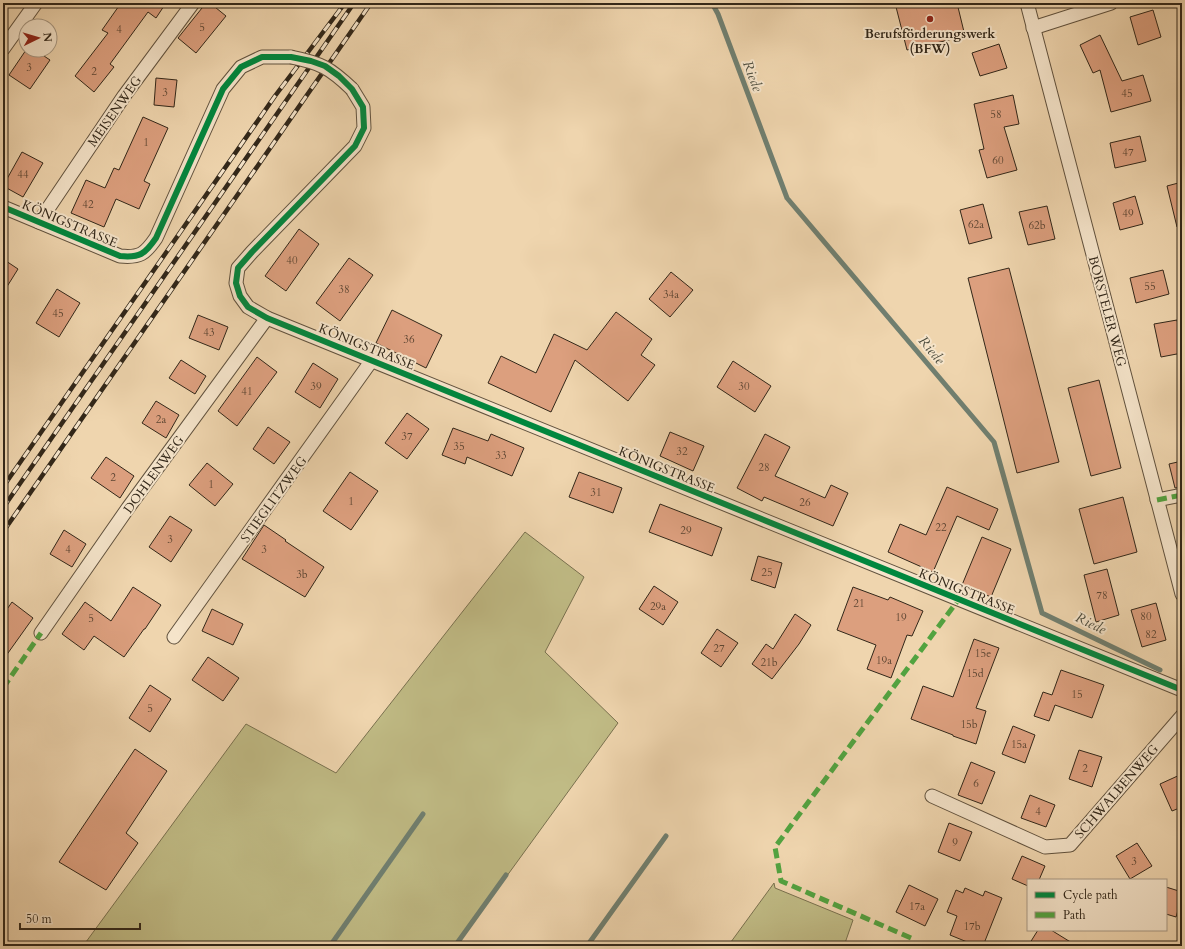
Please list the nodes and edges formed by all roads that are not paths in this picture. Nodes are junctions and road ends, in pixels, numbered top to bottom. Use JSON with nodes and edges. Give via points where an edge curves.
{"nodes":[{"id":1,"x":36,"y":3,"type":"edge"},
{"id":2,"x":193,"y":3,"type":"edge"},
{"id":3,"x":1026,"y":3,"type":"edge"},
{"id":4,"x":1111,"y":3,"type":"edge"},
{"id":5,"x":1033,"y":28,"type":"junction"},
{"id":6,"x":3,"y":49,"type":"edge"},
{"id":7,"x":3,"y":207,"type":"edge"},
{"id":8,"x":39,"y":222,"type":"junction"},
{"id":9,"x":267,"y":318,"type":"junction"},
{"id":10,"x":372,"y":360,"type":"junction"},
{"id":11,"x":1182,"y":495,"type":"edge"},
{"id":12,"x":1157,"y":500,"type":"junction"},
{"id":13,"x":1182,"y":594,"type":"edge"},
{"id":14,"x":41,"y":633,"type":"dead end"},
{"id":15,"x":174,"y":637,"type":"dead end"},
{"id":16,"x":1182,"y":690,"type":"edge"},
{"id":17,"x":1182,"y":716,"type":"edge"},
{"id":18,"x":932,"y":796,"type":"dead end"}],
"edges":[{"from":1,"to":6,"type":"street"},
{"from":2,"to":8,"type":"street","name":"MEISENWEG","via":[[124,96]]},
{"from":3,"to":5,"type":"street","name":"BORSTELER WEG"},
{"from":4,"to":5,"type":"street"},
{"from":5,"to":12,"type":"street","name":"BORSTELER WEG"},
{"from":7,"to":8,"type":"street","name":"KÖNIGSTRASSE"},
{"from":8,"to":9,"type":"street","name":"KÖNIGSTRASSE","bridge":true,"via":[[120,256],[141,255],[156,238],[223,89],[241,67],[262,57],[291,57],[325,66],[352,89],[363,107],[364,128],[355,146],[238,268],[236,283],[240,296],[248,307]]},
{"from":9,"to":10,"type":"street","name":"KÖNIGSTRASSE"},
{"from":9,"to":14,"type":"street","name":"DOHLENWEG","via":[[128,508]]},
{"from":10,"to":15,"type":"street","name":"STIEGLITZWEG"},
{"from":10,"to":16,"type":"street","name":"KÖNIGSTRASSE"},
{"from":11,"to":12,"type":"street"},
{"from":12,"to":13,"type":"street","name":"BORSTELER WEG"},
{"from":17,"to":18,"type":"street","name":"SCHWALBENWEG","via":[[1070,845],[1045,847]]}]}
